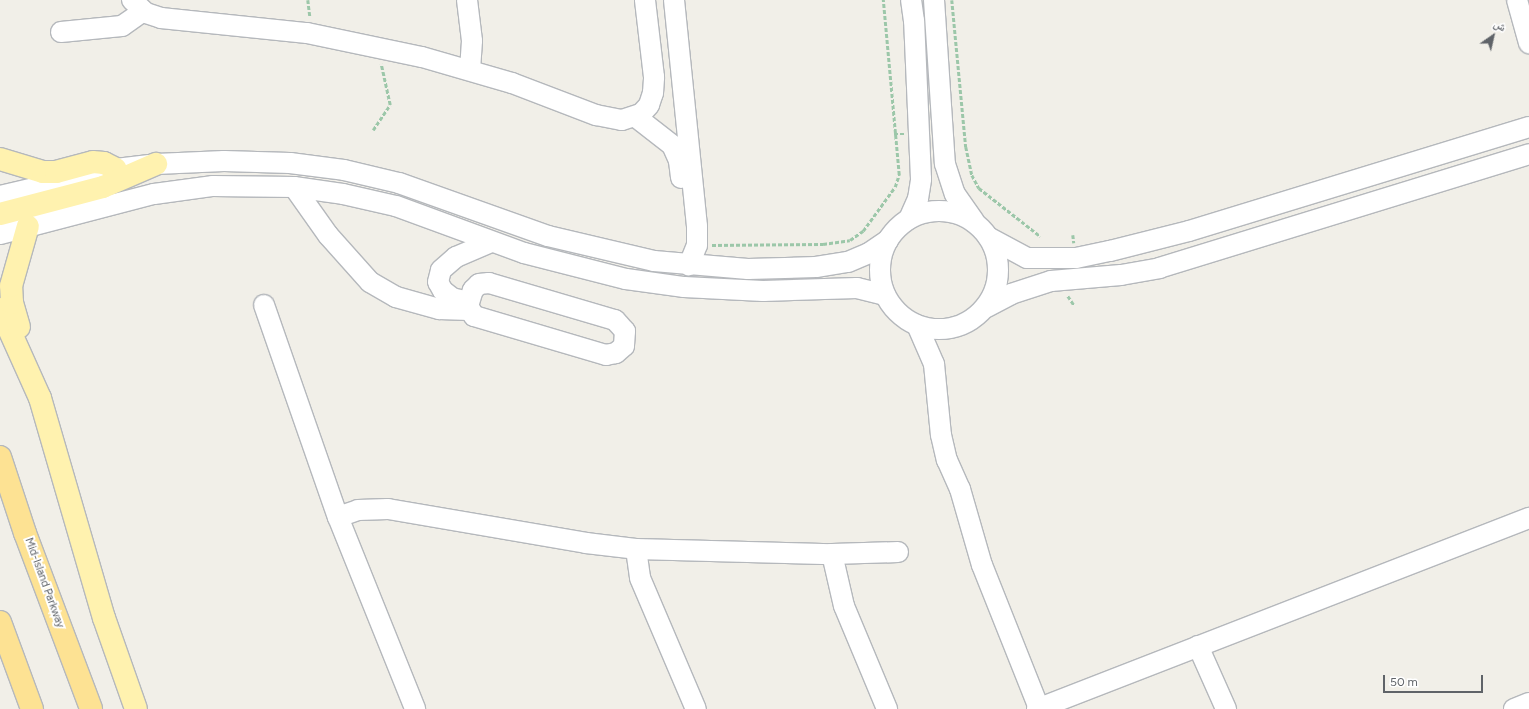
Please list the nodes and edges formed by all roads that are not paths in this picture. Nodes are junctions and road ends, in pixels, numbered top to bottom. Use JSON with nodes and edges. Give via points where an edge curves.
{"nodes":[{"id":1,"x":467,"y":0,"type":"edge"},
{"id":2,"x":645,"y":0,"type":"edge"},
{"id":3,"x":674,"y":0,"type":"edge"},
{"id":4,"x":911,"y":0,"type":"edge"},
{"id":5,"x":934,"y":0,"type":"edge"},
{"id":6,"x":1518,"y":0,"type":"edge"},
{"id":7,"x":133,"y":5,"type":"edge"},
{"id":8,"x":61,"y":32,"type":"dead end"},
{"id":9,"x":1529,"y":43,"type":"edge"},
{"id":10,"x":470,"y":70,"type":"junction"},
{"id":11,"x":640,"y":120,"type":"junction"},
{"id":12,"x":1529,"y":127,"type":"edge"},
{"id":13,"x":1529,"y":154,"type":"edge"},
{"id":14,"x":0,"y":159,"type":"edge"},
{"id":15,"x":156,"y":164,"type":"junction"},
{"id":16,"x":116,"y":169,"type":"junction"},
{"id":17,"x":294,"y":187,"type":"junction"},
{"id":18,"x":684,"y":194,"type":"dead end"},
{"id":19,"x":0,"y":196,"type":"edge"},
{"id":20,"x":0,"y":214,"type":"edge"},
{"id":21,"x":909,"y":219,"type":"junction"},
{"id":22,"x":974,"y":221,"type":"junction"},
{"id":23,"x":28,"y":226,"type":"junction"},
{"id":24,"x":0,"y":234,"type":"edge"},
{"id":25,"x":988,"y":237,"type":"junction"},
{"id":26,"x":888,"y":240,"type":"junction"},
{"id":27,"x":491,"y":242,"type":"junction"},
{"id":28,"x":692,"y":266,"type":"junction"},
{"id":29,"x":692,"y":287,"type":"junction"},
{"id":30,"x":885,"y":295,"type":"junction"},
{"id":31,"x":264,"y":305,"type":"dead end"},
{"id":32,"x":469,"y":306,"type":"junction"},
{"id":33,"x":987,"y":307,"type":"junction"},
{"id":34,"x":0,"y":309,"type":"edge"},
{"id":35,"x":917,"y":325,"type":"junction"},
{"id":36,"x":13,"y":345,"type":"edge"},
{"id":37,"x":0,"y":457,"type":"edge"},
{"id":38,"x":338,"y":517,"type":"junction"},
{"id":39,"x":1529,"y":518,"type":"edge"},
{"id":40,"x":636,"y":549,"type":"junction"},
{"id":41,"x":898,"y":552,"type":"dead end"},
{"id":42,"x":832,"y":554,"type":"junction"},
{"id":43,"x":0,"y":622,"type":"edge"},
{"id":44,"x":1198,"y":646,"type":"junction"},
{"id":45,"x":1529,"y":703,"type":"edge"},
{"id":46,"x":32,"y":709,"type":"edge"},
{"id":47,"x":91,"y":709,"type":"edge"},
{"id":48,"x":136,"y":709,"type":"edge"},
{"id":49,"x":415,"y":709,"type":"edge"},
{"id":50,"x":696,"y":709,"type":"edge"},
{"id":51,"x":887,"y":709,"type":"edge"},
{"id":52,"x":1038,"y":709,"type":"edge"},
{"id":53,"x":1226,"y":709,"type":"edge"},
{"id":54,"x":1514,"y":709,"type":"edge"}],
"edges":[{"from":1,"to":10,"type":"street","via":[[472,40]]},
{"from":2,"to":11,"type":"street","via":[[654,77],[659,90],[658,105]]},
{"from":3,"to":28,"type":"street","via":[[697,226],[697,245]]},
{"from":4,"to":21,"type":"street","via":[[921,179],[918,199]]},
{"from":5,"to":22,"type":"street","via":[[944,164],[955,194]]},
{"from":6,"to":9,"type":"street"},
{"from":7,"to":8,"type":"street","via":[[122,26]]},
{"from":7,"to":10,"type":"street","via":[[149,21],[169,19],[273,28],[376,46]]},
{"from":10,"to":11,"type":"street","via":[[596,115],[613,120]]},
{"from":11,"to":18,"type":"street","via":[[666,139],[674,149],[679,161]]},
{"from":12,"to":25,"type":"street","via":[[1189,231],[1076,258],[1027,258]]},
{"from":13,"to":33,"type":"street","via":[[1160,268],[1121,275],[1051,281],[1011,294]]},
{"from":14,"to":16,"type":"main road","via":[[43,172],[97,162]]},
{"from":15,"to":16,"type":"street"},
{"from":15,"to":20,"type":"main road","via":[[103,187]]},
{"from":15,"to":28,"type":"street","via":[[257,161],[344,170],[406,185],[548,236],[629,256]]},
{"from":16,"to":19,"type":"street"},
{"from":17,"to":23,"type":"street","via":[[239,185],[183,189],[124,200]]},
{"from":17,"to":27,"type":"street","via":[[343,194],[396,206]]},
{"from":17,"to":32,"type":"street","via":[[328,235],[370,282],[396,297],[438,309]]},
{"from":21,"to":22,"type":"street","via":[[924,213],[944,211]]},
{"from":21,"to":26,"type":"street"},
{"from":22,"to":25,"type":"street"},
{"from":23,"to":24,"type":"street"},
{"from":23,"to":36,"type":"main road","via":[[11,286],[12,303],[24,342]]},
{"from":25,"to":33,"type":"street","via":[[997,256],[998,277]]},
{"from":26,"to":28,"type":"street","via":[[869,253],[837,265],[775,269]]},
{"from":26,"to":30,"type":"street","via":[[880,264]]},
{"from":27,"to":29,"type":"street","via":[[601,274]]},
{"from":27,"to":32,"type":"street","via":[[456,257],[441,270],[438,282],[443,291]]},
{"from":28,"to":29,"type":"street"},
{"from":29,"to":30,"type":"street","via":[[763,291],[857,288]]},
{"from":30,"to":35,"type":"street","via":[[895,310]]},
{"from":31,"to":38,"type":"street"},
{"from":32,"to":32,"type":"street","via":[[478,317],[606,355],[620,350],[626,341],[623,326],[615,320],[489,283],[475,286]]},
{"from":33,"to":35,"type":"street","via":[[956,328],[930,329]]},
{"from":34,"to":36,"type":"main road"},
{"from":35,"to":52,"type":"street","via":[[934,364],[941,435],[947,460],[960,489],[982,565]]},
{"from":36,"to":48,"type":"main road","via":[[40,398],[52,433],[104,618]]},
{"from":37,"to":47,"type":"highway","name":"Mid-Island Parkway"},
{"from":38,"to":40,"type":"street","via":[[358,510],[388,509],[586,543]]},
{"from":38,"to":49,"type":"street"},
{"from":39,"to":44,"type":"street"},
{"from":40,"to":42,"type":"street"},
{"from":40,"to":50,"type":"street","via":[[640,578]]},
{"from":41,"to":42,"type":"street"},
{"from":42,"to":51,"type":"street","via":[[844,606]]},
{"from":43,"to":46,"type":"highway"},
{"from":44,"to":52,"type":"street"},
{"from":44,"to":53,"type":"street"},
{"from":45,"to":54,"type":"street"}]}
